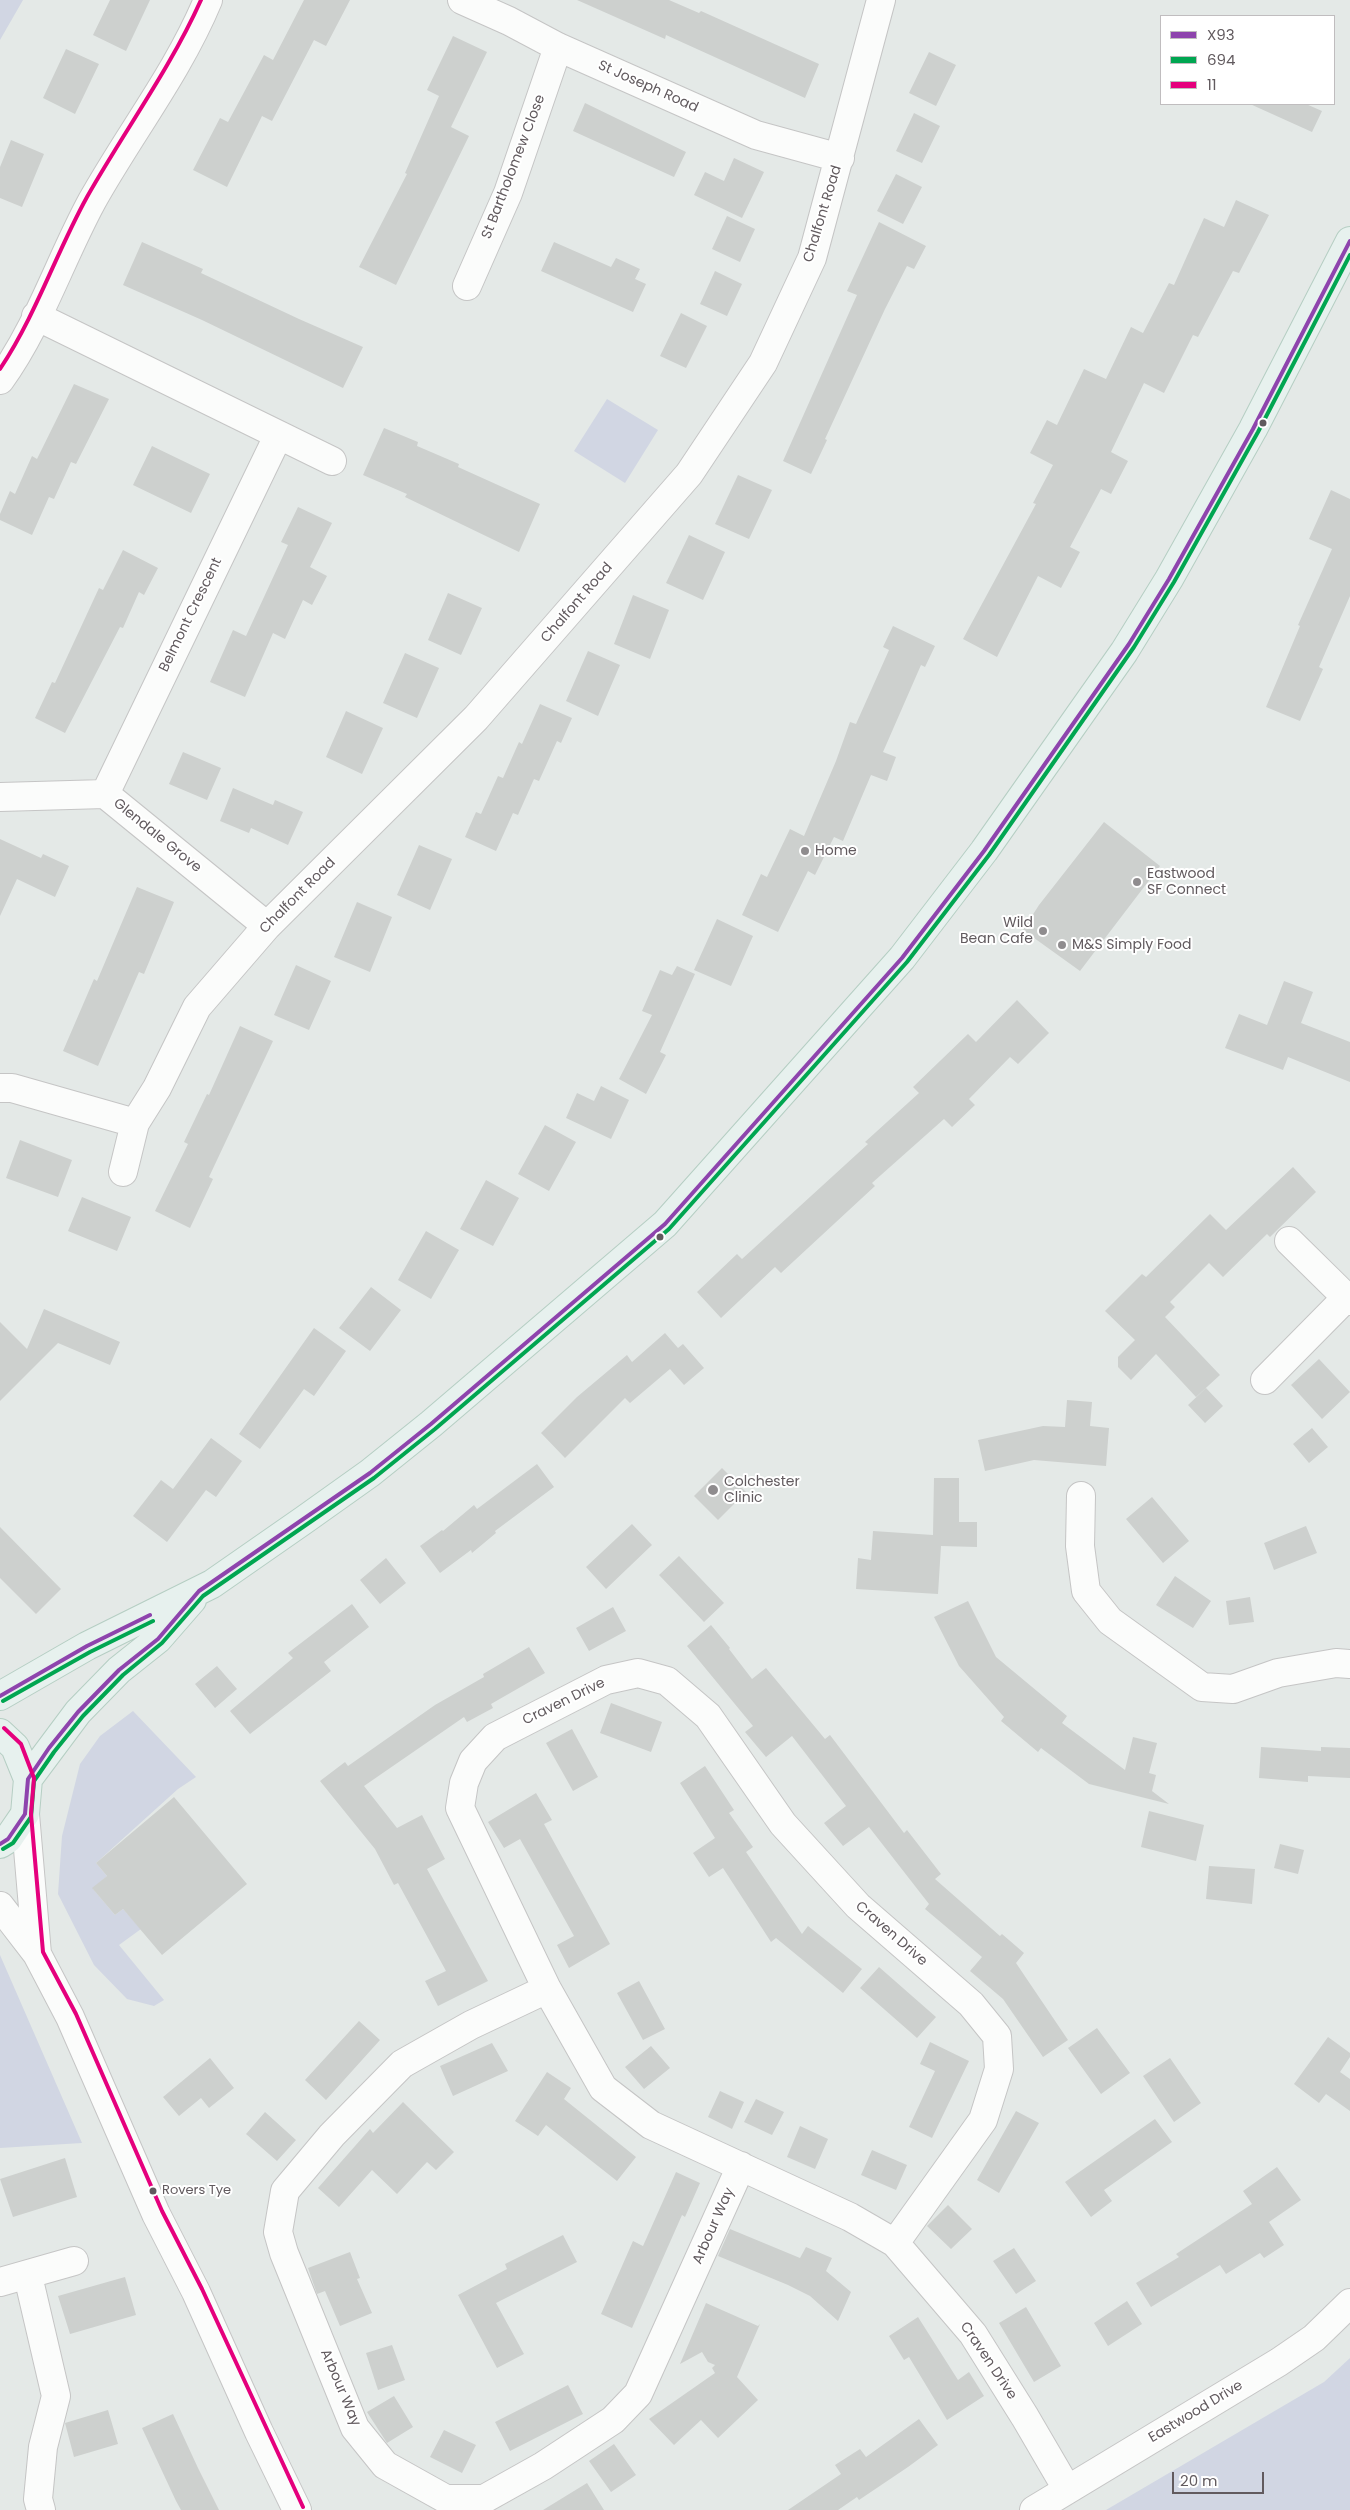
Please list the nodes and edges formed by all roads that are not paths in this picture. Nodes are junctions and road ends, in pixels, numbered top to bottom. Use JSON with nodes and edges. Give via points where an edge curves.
{"nodes":[{"id":1,"x":208,"y":0,"type":"edge"},
{"id":2,"x":462,"y":0,"type":"edge"},
{"id":3,"x":880,"y":0,"type":"edge"},
{"id":4,"x":558,"y":47,"type":"junction"},
{"id":5,"x":840,"y":158,"type":"junction"},
{"id":6,"x":1350,"y":240,"type":"edge"},
{"id":7,"x":467,"y":286,"type":"dead end"},
{"id":8,"x":36,"y":316,"type":"junction"},
{"id":9,"x":0,"y":380,"type":"edge"},
{"id":10,"x":278,"y":436,"type":"junction"},
{"id":11,"x":332,"y":461,"type":"dead end"},
{"id":12,"x":105,"y":794,"type":"junction"},
{"id":13,"x":0,"y":797,"type":"edge"},
{"id":14,"x":267,"y":926,"type":"junction"},
{"id":15,"x":0,"y":1088,"type":"edge"},
{"id":16,"x":135,"y":1124,"type":"junction"},
{"id":17,"x":123,"y":1172,"type":"dead end"},
{"id":18,"x":1289,"y":1242,"type":"dead end"},
{"id":19,"x":1348,"y":1300,"type":"edge"},
{"id":20,"x":1265,"y":1380,"type":"dead end"},
{"id":21,"x":1081,"y":1496,"type":"dead end"},
{"id":22,"x":199,"y":1591,"type":"junction"},
{"id":23,"x":1350,"y":1664,"type":"edge"},
{"id":24,"x":0,"y":1696,"type":"edge"},
{"id":25,"x":0,"y":1733,"type":"edge"},
{"id":26,"x":28,"y":1779,"type":"junction"},
{"id":27,"x":25,"y":1814,"type":"junction"},
{"id":28,"x":0,"y":1844,"type":"edge"},
{"id":29,"x":0,"y":1906,"type":"edge"},
{"id":30,"x":37,"y":1954,"type":"junction"},
{"id":31,"x":547,"y":1988,"type":"junction"},
{"id":32,"x":741,"y":2166,"type":"junction"},
{"id":33,"x":895,"y":2243,"type":"junction"},
{"id":34,"x":74,"y":2261,"type":"dead end"},
{"id":35,"x":28,"y":2276,"type":"junction"},
{"id":36,"x":0,"y":2282,"type":"edge"},
{"id":37,"x":1350,"y":2304,"type":"edge"},
{"id":38,"x":1067,"y":2489,"type":"junction"},
{"id":39,"x":41,"y":2510,"type":"edge"},
{"id":40,"x":297,"y":2510,"type":"edge"},
{"id":41,"x":1034,"y":2510,"type":"edge"}],
"edges":[{"from":1,"to":8,"type":"street","via":[[157,98],[92,201]]},
{"from":2,"to":4,"type":"street","name":"St Joseph Road"},
{"from":3,"to":5,"type":"street","name":"Chalfont Road"},
{"from":4,"to":5,"type":"street","name":"St Joseph Road","via":[[756,135]]},
{"from":4,"to":7,"type":"street","name":"St Bartholomew Close","via":[[508,193]]},
{"from":5,"to":14,"type":"street","name":"Chalfont Road","via":[[812,258],[763,363],[689,474],[476,718]]},
{"from":6,"to":22,"type":"main road","via":[[1253,429],[1129,644],[984,851],[902,958],[665,1224],[370,1473]]},
{"from":8,"to":9,"type":"street"},
{"from":8,"to":10,"type":"street"},
{"from":10,"to":11,"type":"street"},
{"from":10,"to":12,"type":"street","name":"Belmont Crescent"},
{"from":12,"to":13,"type":"street","name":"Glendale Grove"},
{"from":12,"to":14,"type":"street","name":"Glendale Grove"},
{"from":14,"to":16,"type":"street","name":"Chalfont Road","via":[[197,1007],[157,1088]]},
{"from":15,"to":16,"type":"street","via":[[12,1088]]},
{"from":16,"to":17,"type":"street","name":"Chalfont Road"},
{"from":18,"to":19,"type":"street"},
{"from":19,"to":20,"type":"street"},
{"from":21,"to":23,"type":"street","via":[[1080,1546],[1086,1591],[1110,1622],[1202,1687],[1233,1689],[1278,1673],[1336,1663]]},
{"from":22,"to":24,"type":"main road","via":[[87,1646]]},
{"from":22,"to":26,"type":"main road","via":[[158,1639],[119,1670],[78,1712]]},
{"from":25,"to":26,"type":"main road","via":[[16,1747]]},
{"from":26,"to":27,"type":"main road"},
{"from":27,"to":28,"type":"main road","via":[[8,1839]]},
{"from":27,"to":30,"type":"street"},
{"from":29,"to":30,"type":"street"},
{"from":30,"to":40,"type":"street","via":[[70,2017],[156,2214],[196,2292]]},
{"from":31,"to":32,"type":"street","name":"Craven Drive","via":[[603,2088],[651,2125]]},
{"from":31,"to":32,"type":"street","name":"Arbour Way","via":[[471,2025],[402,2064],[332,2135],[285,2191],[278,2232],[284,2253],[355,2428],[385,2465],[446,2499],[484,2499],[613,2420],[638,2394]]},
{"from":31,"to":33,"type":"street","name":"Craven Drive","via":[[460,1808],[464,1783],[473,1760],[495,1737],[606,1680],[638,1673],[667,1681],[708,1716],[783,1824],[858,1906],[971,2004],[997,2036],[1000,2069],[983,2120]]},
{"from":32,"to":33,"type":"street","name":"Craven Drive","via":[[850,2217]]},
{"from":33,"to":38,"type":"street","name":"Craven Drive","via":[[973,2334]]},
{"from":34,"to":35,"type":"street"},
{"from":35,"to":36,"type":"street"},
{"from":35,"to":39,"type":"street","via":[[56,2396],[42,2447],[38,2499]]},
{"from":37,"to":38,"type":"street","name":"Eastwood Drive","via":[[1314,2338],[1279,2362]]},
{"from":38,"to":41,"type":"street","name":"Eastwood Drive"}]}
